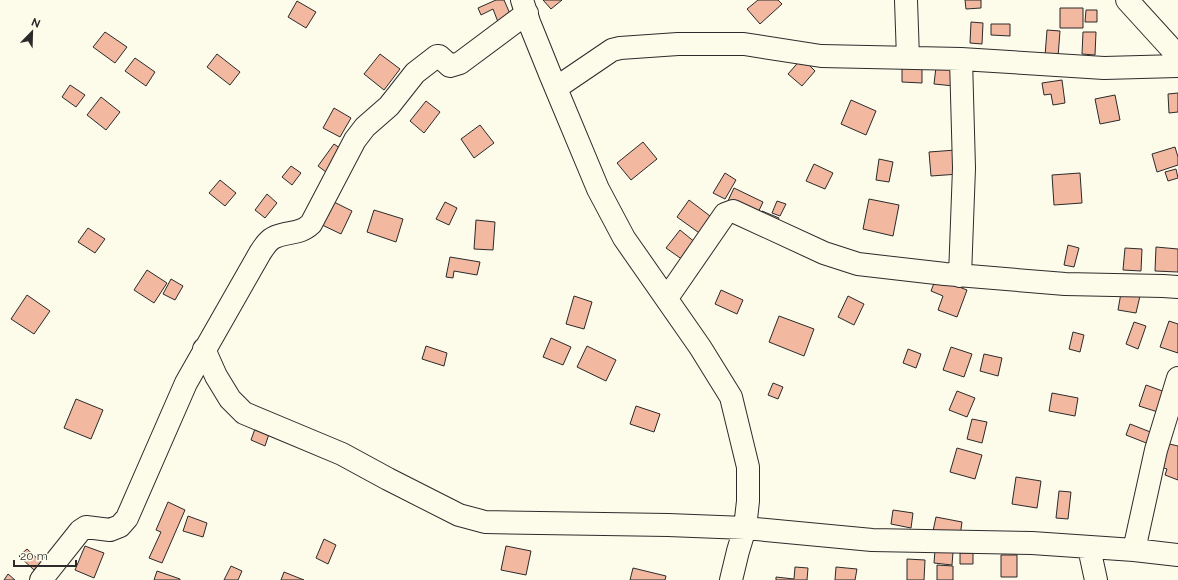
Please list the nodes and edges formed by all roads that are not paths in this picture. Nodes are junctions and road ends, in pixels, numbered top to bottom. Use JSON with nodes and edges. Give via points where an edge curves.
{"nodes":[{"id":1,"x":906,"y":0,"type":"edge"},
{"id":2,"x":1127,"y":0,"type":"edge"},
{"id":3,"x":524,"y":6,"type":"edge"},
{"id":4,"x":1178,"y":56,"type":"edge"},
{"id":5,"x":908,"y":58,"type":"junction"},
{"id":6,"x":961,"y":59,"type":"junction"},
{"id":7,"x":1178,"y":66,"type":"edge"},
{"id":8,"x":556,"y":88,"type":"junction"},
{"id":9,"x":960,"y":276,"type":"junction"},
{"id":10,"x":1178,"y":287,"type":"edge"},
{"id":11,"x":666,"y":298,"type":"junction"},
{"id":12,"x":204,"y":349,"type":"junction"},
{"id":13,"x":1178,"y":378,"type":"edge"},
{"id":14,"x":745,"y":528,"type":"junction"},
{"id":15,"x":1089,"y":548,"type":"junction"},
{"id":16,"x":1134,"y":550,"type":"junction"},
{"id":17,"x":1178,"y":555,"type":"edge"},
{"id":18,"x":41,"y":580,"type":"edge"},
{"id":19,"x":731,"y":580,"type":"edge"},
{"id":20,"x":1096,"y":580,"type":"edge"}],
"edges":[{"from":1,"to":5,"type":"street"},
{"from":2,"to":4,"type":"street"},
{"from":3,"to":8,"type":"street"},
{"from":3,"to":12,"type":"street","via":[[460,63],[450,66],[437,56],[415,73],[389,106],[365,127],[355,140],[311,224],[305,229],[274,237],[266,243]]},
{"from":5,"to":6,"type":"street"},
{"from":5,"to":8,"type":"street","via":[[821,56],[744,44],[627,47],[612,50]]},
{"from":6,"to":7,"type":"street","via":[[1104,68]]},
{"from":6,"to":9,"type":"street","via":[[964,168]]},
{"from":8,"to":11,"type":"street","via":[[598,189],[624,238]]},
{"from":9,"to":10,"type":"street","via":[[1064,284]]},
{"from":9,"to":11,"type":"street","via":[[858,264],[824,253],[733,211],[725,214]]},
{"from":11,"to":14,"type":"street","via":[[731,397],[748,467]]},
{"from":12,"to":14,"type":"street","via":[[230,399],[244,413],[342,454],[459,515],[485,522]]},
{"from":12,"to":18,"type":"street","via":[[186,383],[127,518],[120,526],[110,530],[86,527],[80,530]]},
{"from":13,"to":16,"type":"street","via":[[1156,450]]},
{"from":14,"to":15,"type":"street","via":[[872,540],[1032,543]]},
{"from":14,"to":19,"type":"street"},
{"from":15,"to":16,"type":"street"},
{"from":15,"to":20,"type":"street"},
{"from":16,"to":17,"type":"street"}]}
